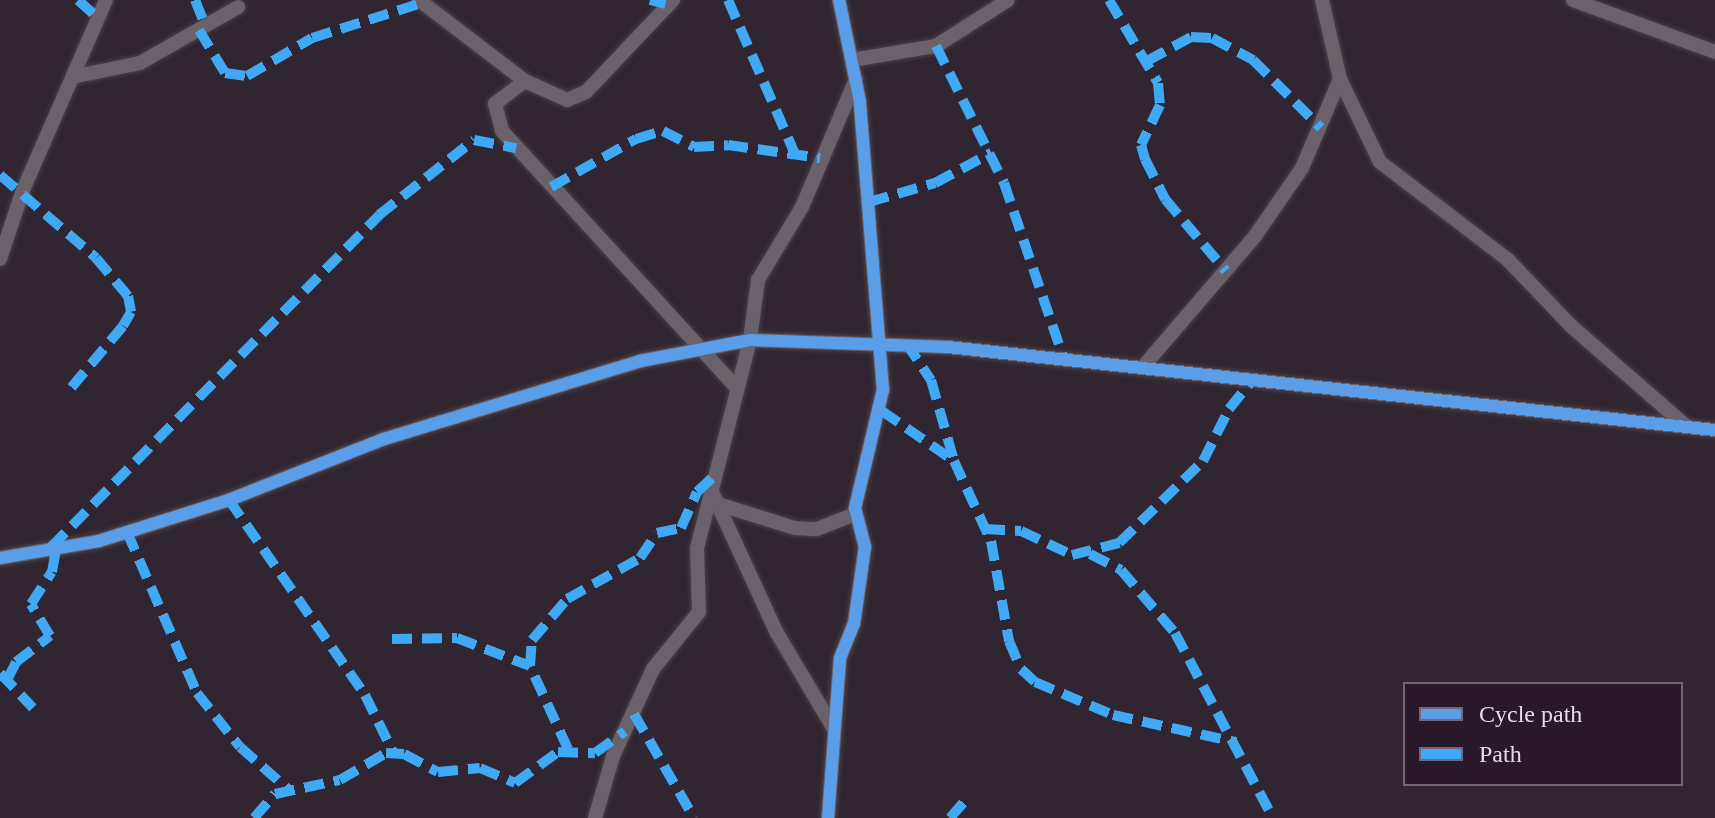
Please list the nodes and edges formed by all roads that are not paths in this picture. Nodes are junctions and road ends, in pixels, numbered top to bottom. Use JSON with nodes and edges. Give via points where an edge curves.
{"nodes":[{"id":1,"x":106,"y":0,"type":"edge"},
{"id":2,"x":419,"y":0,"type":"edge"},
{"id":3,"x":673,"y":0,"type":"edge"},
{"id":4,"x":839,"y":0,"type":"edge"},
{"id":5,"x":1008,"y":0,"type":"edge"},
{"id":6,"x":1322,"y":0,"type":"edge"},
{"id":7,"x":1573,"y":0,"type":"edge"},
{"id":8,"x":238,"y":7,"type":"dead end"},
{"id":9,"x":1715,"y":52,"type":"edge"},
{"id":10,"x":852,"y":60,"type":"junction"},
{"id":11,"x":72,"y":77,"type":"junction"},
{"id":12,"x":856,"y":78,"type":"junction"},
{"id":13,"x":1340,"y":79,"type":"junction"},
{"id":14,"x":525,"y":81,"type":"junction"},
{"id":15,"x":0,"y":259,"type":"edge"},
{"id":16,"x":750,"y":340,"type":"junction"},
{"id":17,"x":878,"y":340,"type":"junction"},
{"id":18,"x":697,"y":348,"type":"junction"},
{"id":19,"x":1142,"y":368,"type":"junction"},
{"id":20,"x":737,"y":388,"type":"junction"},
{"id":21,"x":1687,"y":427,"type":"junction"},
{"id":22,"x":1715,"y":430,"type":"edge"},
{"id":23,"x":712,"y":492,"type":"junction"},
{"id":24,"x":721,"y":505,"type":"junction"},
{"id":25,"x":855,"y":514,"type":"junction"},
{"id":26,"x":0,"y":558,"type":"edge"},
{"id":27,"x":835,"y":731,"type":"junction"},
{"id":28,"x":595,"y":818,"type":"edge"},
{"id":29,"x":828,"y":818,"type":"edge"}],
"edges":[{"from":1,"to":11,"type":"street"},
{"from":2,"to":14,"type":"street"},
{"from":3,"to":14,"type":"street","via":[[577,98],[557,97]]},
{"from":4,"to":10,"type":"street"},
{"from":5,"to":10,"type":"street","via":[[936,46]]},
{"from":6,"to":13,"type":"street"},
{"from":7,"to":9,"type":"street"},
{"from":8,"to":11,"type":"street","via":[[140,63]]},
{"from":10,"to":12,"type":"street"},
{"from":11,"to":15,"type":"street"},
{"from":12,"to":16,"type":"street","via":[[802,207],[758,280]]},
{"from":12,"to":17,"type":"street"},
{"from":13,"to":19,"type":"street","via":[[1302,168],[1255,236]]},
{"from":13,"to":21,"type":"street","via":[[1371,149],[1393,177],[1508,260],[1571,326]]},
{"from":14,"to":18,"type":"street","via":[[495,104],[502,131]]},
{"from":16,"to":17,"type":"street"},
{"from":16,"to":18,"type":"street"},
{"from":16,"to":20,"type":"street"},
{"from":17,"to":19,"type":"street"},
{"from":17,"to":25,"type":"street","via":[[882,411]]},
{"from":18,"to":20,"type":"street"},
{"from":18,"to":26,"type":"street","via":[[384,439],[229,500],[99,541]]},
{"from":19,"to":21,"type":"street"},
{"from":20,"to":23,"type":"street"},
{"from":21,"to":22,"type":"street"},
{"from":23,"to":24,"type":"street"},
{"from":23,"to":28,"type":"street","via":[[697,548],[699,612],[653,669],[613,756]]},
{"from":24,"to":25,"type":"street","via":[[795,528],[817,529]]},
{"from":24,"to":27,"type":"street","via":[[777,633]]},
{"from":25,"to":27,"type":"street","via":[[865,547],[854,624],[840,658]]},
{"from":27,"to":29,"type":"street"}]}
